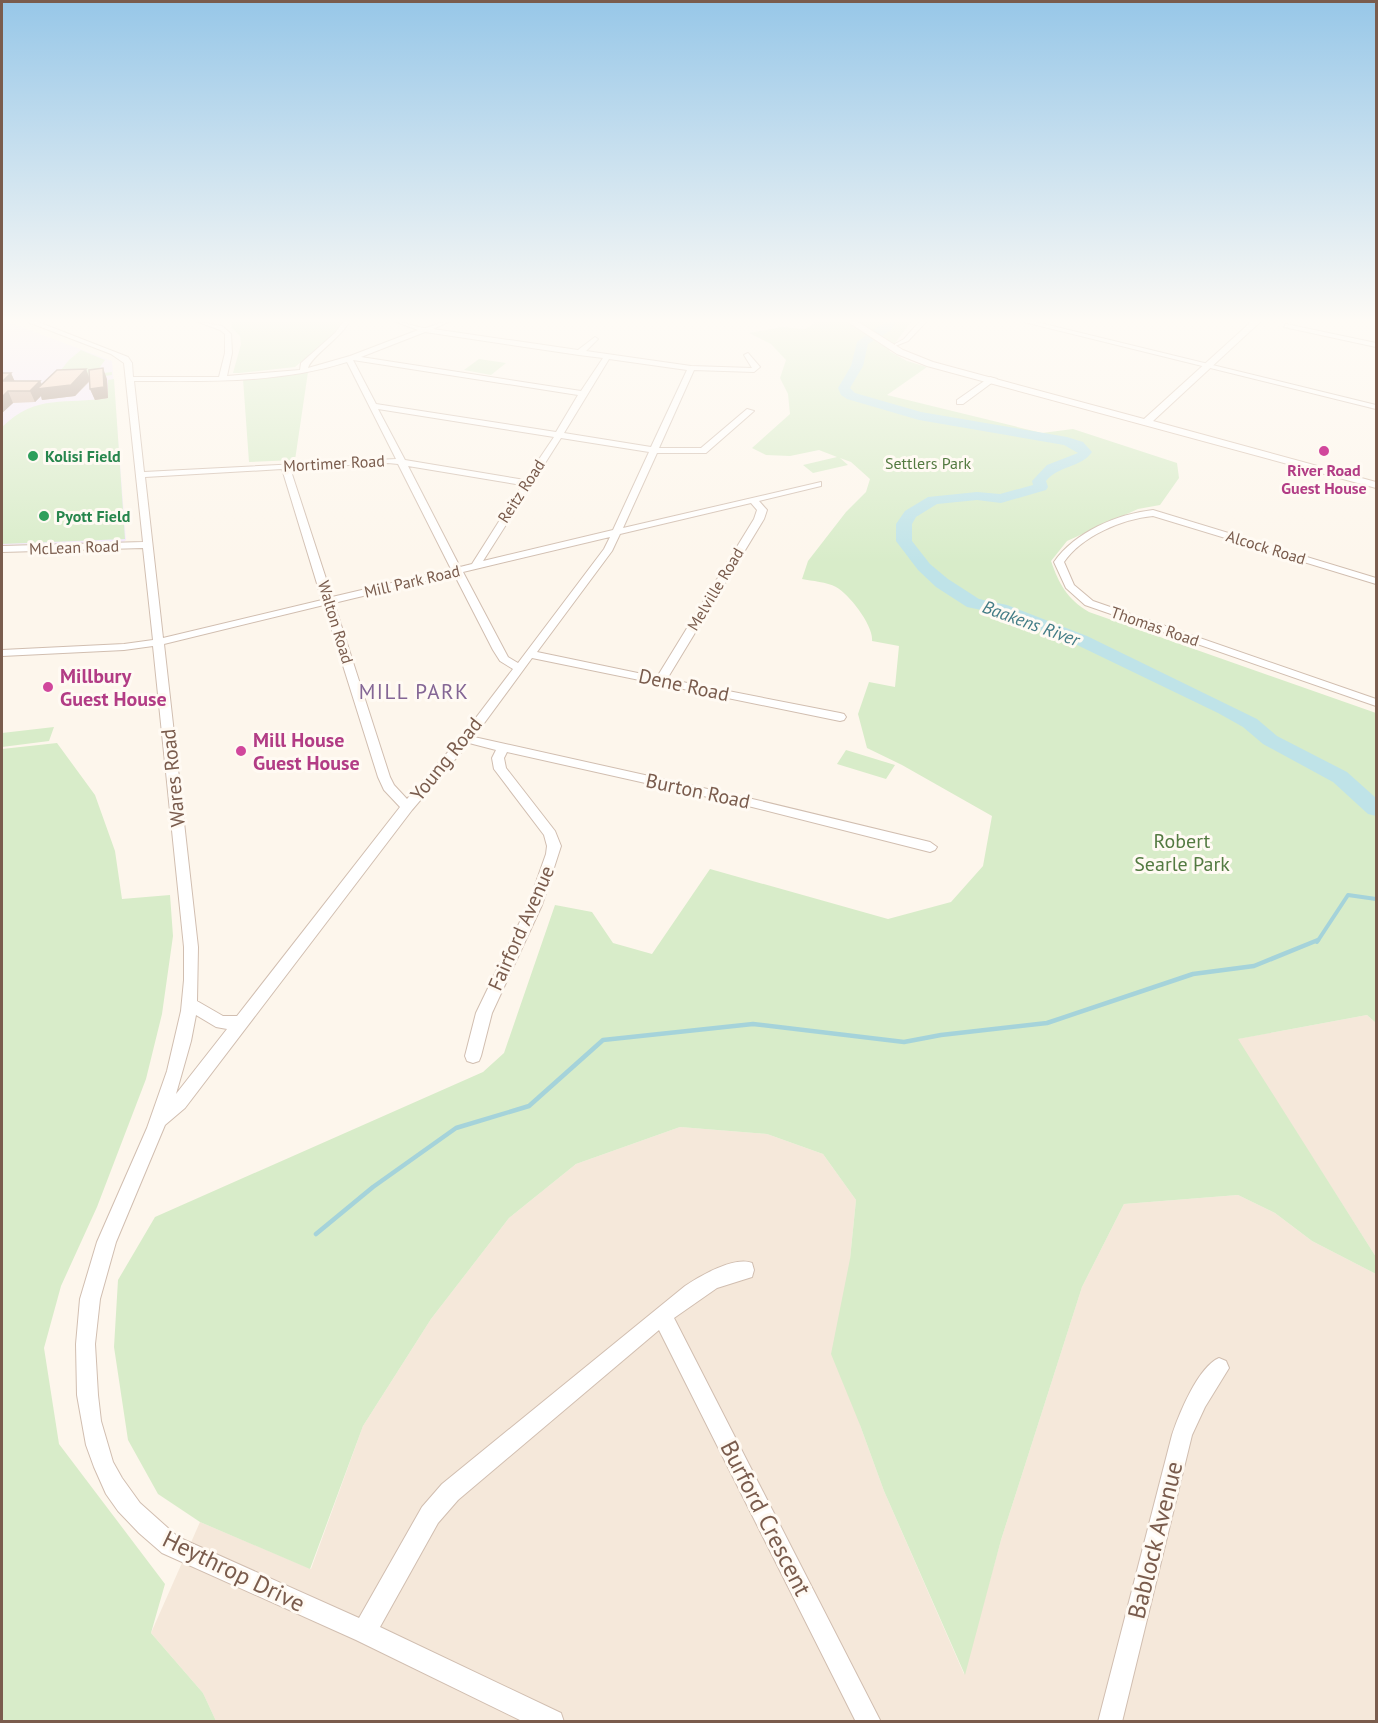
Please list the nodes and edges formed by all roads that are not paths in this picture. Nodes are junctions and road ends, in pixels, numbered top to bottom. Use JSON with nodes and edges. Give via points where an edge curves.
{"nodes":[{"id":1,"x":132,"y":402,"type":"edge"},
{"id":2,"x":371,"y":402,"type":"edge"},
{"id":3,"x":576,"y":402,"type":"edge"},
{"id":4,"x":676,"y":402,"type":"edge"},
{"id":5,"x":1078,"y":402,"type":"edge"},
{"id":6,"x":1168,"y":402,"type":"edge"},
{"id":7,"x":1362,"y":402,"type":"edge"},
{"id":8,"x":373,"y":406,"type":"junction"},
{"id":9,"x":1377,"y":406,"type":"edge"},
{"id":10,"x":750,"y":411,"type":"dead end"},
{"id":11,"x":1147,"y":421,"type":"junction"},
{"id":12,"x":558,"y":436,"type":"junction"},
{"id":13,"x":654,"y":450,"type":"junction"},
{"id":14,"x":400,"y":461,"type":"junction"},
{"id":15,"x":285,"y":466,"type":"junction"},
{"id":16,"x":140,"y":475,"type":"junction"},
{"id":17,"x":526,"y":483,"type":"junction"},
{"id":18,"x":1377,"y":483,"type":"edge"},
{"id":19,"x":818,"y":484,"type":"dead end"},
{"id":20,"x":753,"y":500,"type":"junction"},
{"id":21,"x":1156,"y":514,"type":"joint"},
{"id":22,"x":615,"y":532,"type":"junction"},
{"id":23,"x":147,"y":545,"type":"junction"},
{"id":24,"x":2,"y":549,"type":"edge"},
{"id":25,"x":476,"y":566,"type":"junction"},
{"id":26,"x":456,"y":571,"type":"junction"},
{"id":27,"x":1377,"y":581,"type":"edge"},
{"id":28,"x":329,"y":601,"type":"junction"},
{"id":29,"x":158,"y":642,"type":"junction"},
{"id":30,"x":2,"y":653,"type":"edge"},
{"id":31,"x":528,"y":654,"type":"junction"},
{"id":32,"x":517,"y":667,"type":"junction"},
{"id":33,"x":661,"y":680,"type":"junction"},
{"id":34,"x":1377,"y":704,"type":"edge"},
{"id":35,"x":840,"y":717,"type":"dead end"},
{"id":36,"x":465,"y":739,"type":"junction"},
{"id":37,"x":504,"y":746,"type":"junction"},
{"id":38,"x":407,"y":807,"type":"junction"},
{"id":39,"x":930,"y":847,"type":"dead end"},
{"id":40,"x":190,"y":1004,"type":"junction"},
{"id":41,"x":242,"y":1023,"type":"junction"},
{"id":42,"x":473,"y":1056,"type":"dead end"},
{"id":43,"x":158,"y":1123,"type":"junction"},
{"id":44,"x":745,"y":1270,"type":"dead end"},
{"id":45,"x":662,"y":1315,"type":"junction"},
{"id":46,"x":1220,"y":1368,"type":"dead end"},
{"id":47,"x":364,"y":1632,"type":"junction"},
{"id":48,"x":552,"y":1722,"type":"edge"},
{"id":49,"x":869,"y":1722,"type":"edge"},
{"id":50,"x":1110,"y":1722,"type":"edge"}],
"edges":[{"from":1,"to":16,"type":"street","name":"Wares Road"},
{"from":2,"to":8,"type":"street"},
{"from":3,"to":12,"type":"street","name":"Reitz Road"},
{"from":4,"to":13,"type":"street","name":"Young Road"},
{"from":5,"to":11,"type":"main road"},
{"from":6,"to":11,"type":"main road"},
{"from":7,"to":9,"type":"street"},
{"from":8,"to":12,"type":"street"},
{"from":8,"to":14,"type":"street"},
{"from":10,"to":13,"type":"street","via":[[703,451]]},
{"from":11,"to":18,"type":"main road"},
{"from":12,"to":13,"type":"street"},
{"from":12,"to":17,"type":"street","name":"Reitz Road"},
{"from":13,"to":22,"type":"street","name":"Young Road"},
{"from":14,"to":15,"type":"street","name":"Mortimer Road"},
{"from":14,"to":17,"type":"street","name":"Mortimer Road"},
{"from":14,"to":26,"type":"street"},
{"from":15,"to":16,"type":"street","name":"Mortimer Road"},
{"from":15,"to":28,"type":"street","name":"Walton Road"},
{"from":16,"to":23,"type":"street","name":"Wares Road"},
{"from":17,"to":25,"type":"street","name":"Reitz Road"},
{"from":19,"to":20,"type":"street","name":"Mill Park Road"},
{"from":20,"to":22,"type":"street","name":"Mill Park Road"},
{"from":20,"to":33,"type":"street","name":"Melville Road","via":[[762,510],[759,519]]},
{"from":21,"to":27,"type":"street","name":"Alcock Road"},
{"from":21,"to":34,"type":"street","name":"Thomas Road","via":[[1132,516],[1067,551],[1059,566],[1072,589],[1089,603]]},
{"from":22,"to":25,"type":"street","name":"Mill Park Road"},
{"from":22,"to":31,"type":"street","name":"Young Road","via":[[609,549]]},
{"from":23,"to":24,"type":"street","name":"McLean Road"},
{"from":23,"to":29,"type":"street","name":"Wares Road"},
{"from":25,"to":26,"type":"street","name":"Mill Park Road"},
{"from":26,"to":28,"type":"street","name":"Mill Park Road"},
{"from":26,"to":32,"type":"street","via":[[502,656]]},
{"from":28,"to":29,"type":"street","name":"Mill Park Road"},
{"from":28,"to":38,"type":"street","name":"Walton Road","via":[[384,777]]},
{"from":29,"to":30,"type":"street","name":"Mill Park Road"},
{"from":29,"to":40,"type":"street","name":"Wares Road","via":[[191,947]]},
{"from":31,"to":32,"type":"street","name":"Young Road"},
{"from":31,"to":33,"type":"street","name":"Dene Road"},
{"from":32,"to":36,"type":"street","name":"Young Road"},
{"from":33,"to":35,"type":"street","name":"Dene Road"},
{"from":36,"to":37,"type":"street","name":"Burton Road"},
{"from":36,"to":38,"type":"street","name":"Young Road"},
{"from":37,"to":39,"type":"street","name":"Burton Road"},
{"from":37,"to":42,"type":"street","name":"Fairford Avenue","via":[[498,758],[500,769],[550,834],[554,846],[535,905],[484,1013]]},
{"from":38,"to":41,"type":"street","name":"Young Road"},
{"from":40,"to":41,"type":"street","via":[[221,1022]]},
{"from":40,"to":43,"type":"street","name":"Wares Road","via":[[180,1059]]},
{"from":41,"to":43,"type":"street","name":"Young Road","via":[[179,1103]]},
{"from":43,"to":47,"type":"street","name":"Heythrop Drive","via":[[115,1221],[90,1299],[88,1406],[102,1460],[122,1498],[143,1523],[170,1545]]},
{"from":44,"to":45,"type":"street","via":[[722,1274],[698,1287]]},
{"from":45,"to":47,"type":"street","via":[[450,1492],[430,1515]]},
{"from":45,"to":49,"type":"street","name":"Burford Crescent"},
{"from":46,"to":50,"type":"street","name":"Bablock Avenue","via":[[1197,1398],[1182,1435]]},
{"from":47,"to":48,"type":"street","name":"Heythrop Drive"}]}
